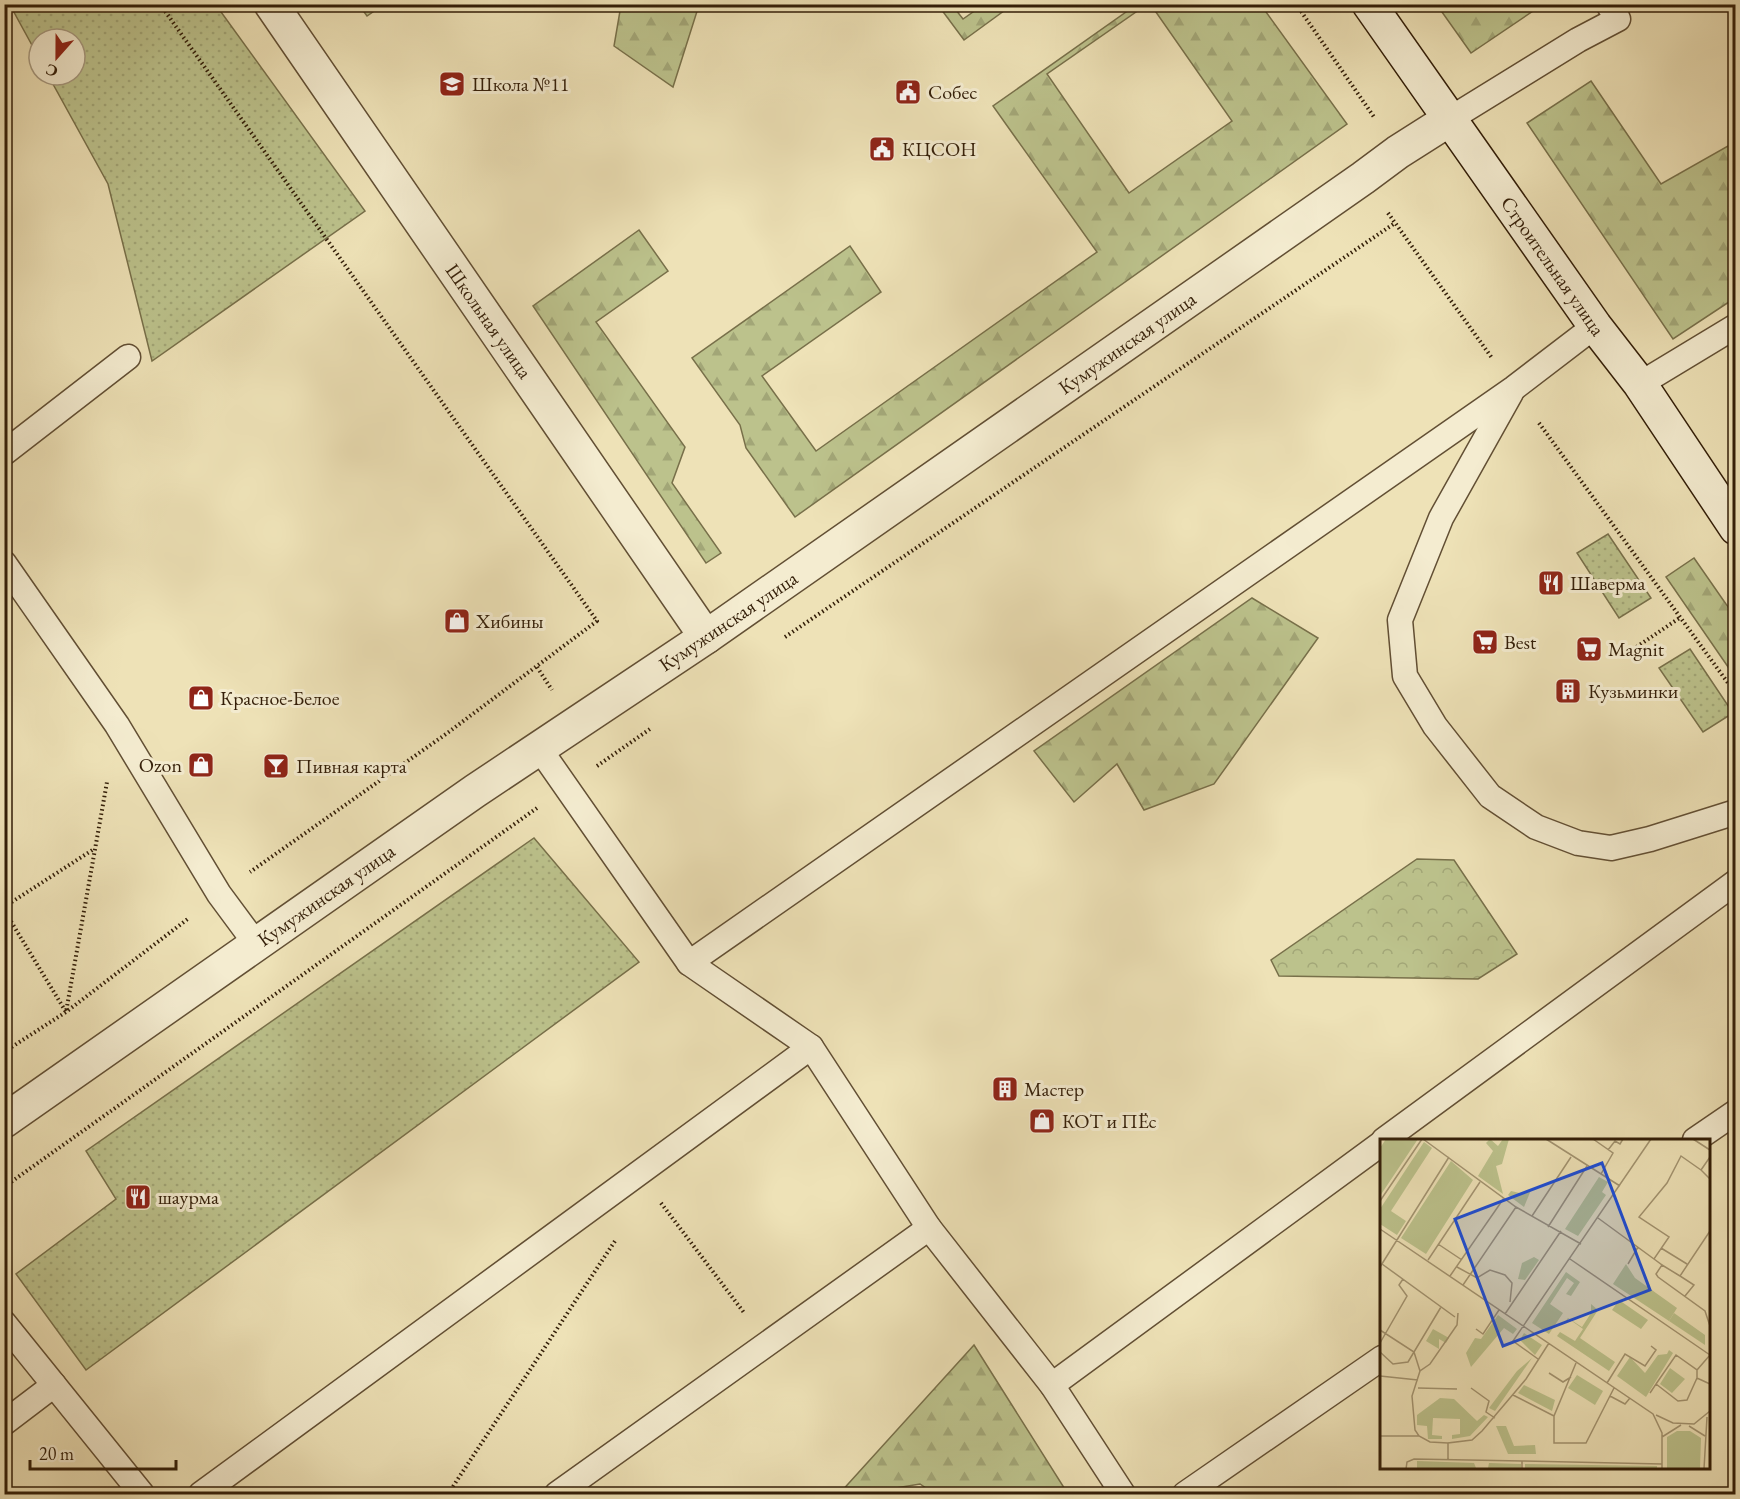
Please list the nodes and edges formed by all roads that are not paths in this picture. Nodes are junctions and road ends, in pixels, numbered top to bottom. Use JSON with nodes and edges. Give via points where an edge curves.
{"nodes":[{"id":1,"x":271,"y":4,"type":"edge"},
{"id":2,"x":1369,"y":4,"type":"edge"},
{"id":3,"x":1608,"y":4,"type":"edge"},
{"id":4,"x":1450,"y":119,"type":"junction"},
{"id":5,"x":1595,"y":326,"type":"junction"},
{"id":6,"x":1736,"y":326,"type":"edge"},
{"id":7,"x":128,"y":357,"type":"dead end"},
{"id":8,"x":1640,"y":384,"type":"junction"},
{"id":9,"x":1514,"y":388,"type":"junction"},
{"id":10,"x":4,"y":453,"type":"edge"},
{"id":11,"x":1736,"y":528,"type":"edge"},
{"id":12,"x":4,"y":563,"type":"edge"},
{"id":13,"x":706,"y":637,"type":"junction"},
{"id":14,"x":539,"y":748,"type":"junction"},
{"id":15,"x":1736,"y":812,"type":"edge"},
{"id":16,"x":1736,"y":882,"type":"edge"},
{"id":17,"x":256,"y":944,"type":"junction"},
{"id":18,"x":689,"y":963,"type":"junction"},
{"id":19,"x":811,"y":1047,"type":"junction"},
{"id":20,"x":1736,"y":1112,"type":"edge"},
{"id":21,"x":4,"y":1120,"type":"edge"},
{"id":22,"x":1387,"y":1139,"type":"edge"},
{"id":23,"x":1696,"y":1139,"type":"edge"},
{"id":24,"x":1380,"y":1144,"type":"edge"},
{"id":25,"x":929,"y":1228,"type":"junction"},
{"id":26,"x":4,"y":1323,"type":"edge"},
{"id":27,"x":1380,"y":1359,"type":"edge"},
{"id":28,"x":54,"y":1385,"type":"junction"},
{"id":29,"x":1052,"y":1385,"type":"junction"},
{"id":30,"x":4,"y":1423,"type":"edge"},
{"id":31,"x":142,"y":1494,"type":"edge"},
{"id":32,"x":201,"y":1494,"type":"edge"},
{"id":33,"x":557,"y":1494,"type":"edge"},
{"id":34,"x":1123,"y":1494,"type":"edge"},
{"id":35,"x":1185,"y":1494,"type":"edge"}],
"edges":[{"from":1,"to":13,"type":"street","name":"Школьная улица"},
{"from":2,"to":4,"type":"street","name":"Строительная улица"},
{"from":3,"to":4,"type":"lane","via":[[1618,20],[1578,40]]},
{"from":4,"to":5,"type":"street","name":"Строительная улица"},
{"from":4,"to":13,"type":"street","name":"Кумужинская улица"},
{"from":5,"to":8,"type":"street","name":"Строительная улица"},
{"from":5,"to":9,"type":"lane"},
{"from":6,"to":8,"type":"lane"},
{"from":7,"to":10,"type":"lane"},
{"from":8,"to":11,"type":"street","name":"Строительная улица"},
{"from":9,"to":15,"type":"lane","via":[[1441,518],[1400,620],[1405,676],[1435,726],[1490,796],[1557,835],[1611,848]]},
{"from":9,"to":18,"type":"lane"},
{"from":12,"to":17,"type":"lane","via":[[117,725],[219,894]]},
{"from":13,"to":14,"type":"street","name":"Кумужинская улица"},
{"from":14,"to":17,"type":"street","name":"Кумужинская улица"},
{"from":14,"to":18,"type":"lane"},
{"from":16,"to":22,"type":"lane"},
{"from":17,"to":21,"type":"street","name":"Кумужинская улица"},
{"from":18,"to":19,"type":"lane"},
{"from":19,"to":25,"type":"lane"},
{"from":19,"to":32,"type":"lane"},
{"from":20,"to":23,"type":"lane"},
{"from":24,"to":29,"type":"lane"},
{"from":25,"to":29,"type":"lane"},
{"from":25,"to":33,"type":"lane"},
{"from":26,"to":28,"type":"lane"},
{"from":27,"to":35,"type":"lane"},
{"from":28,"to":30,"type":"lane"},
{"from":28,"to":31,"type":"lane"},
{"from":29,"to":34,"type":"lane"}]}
